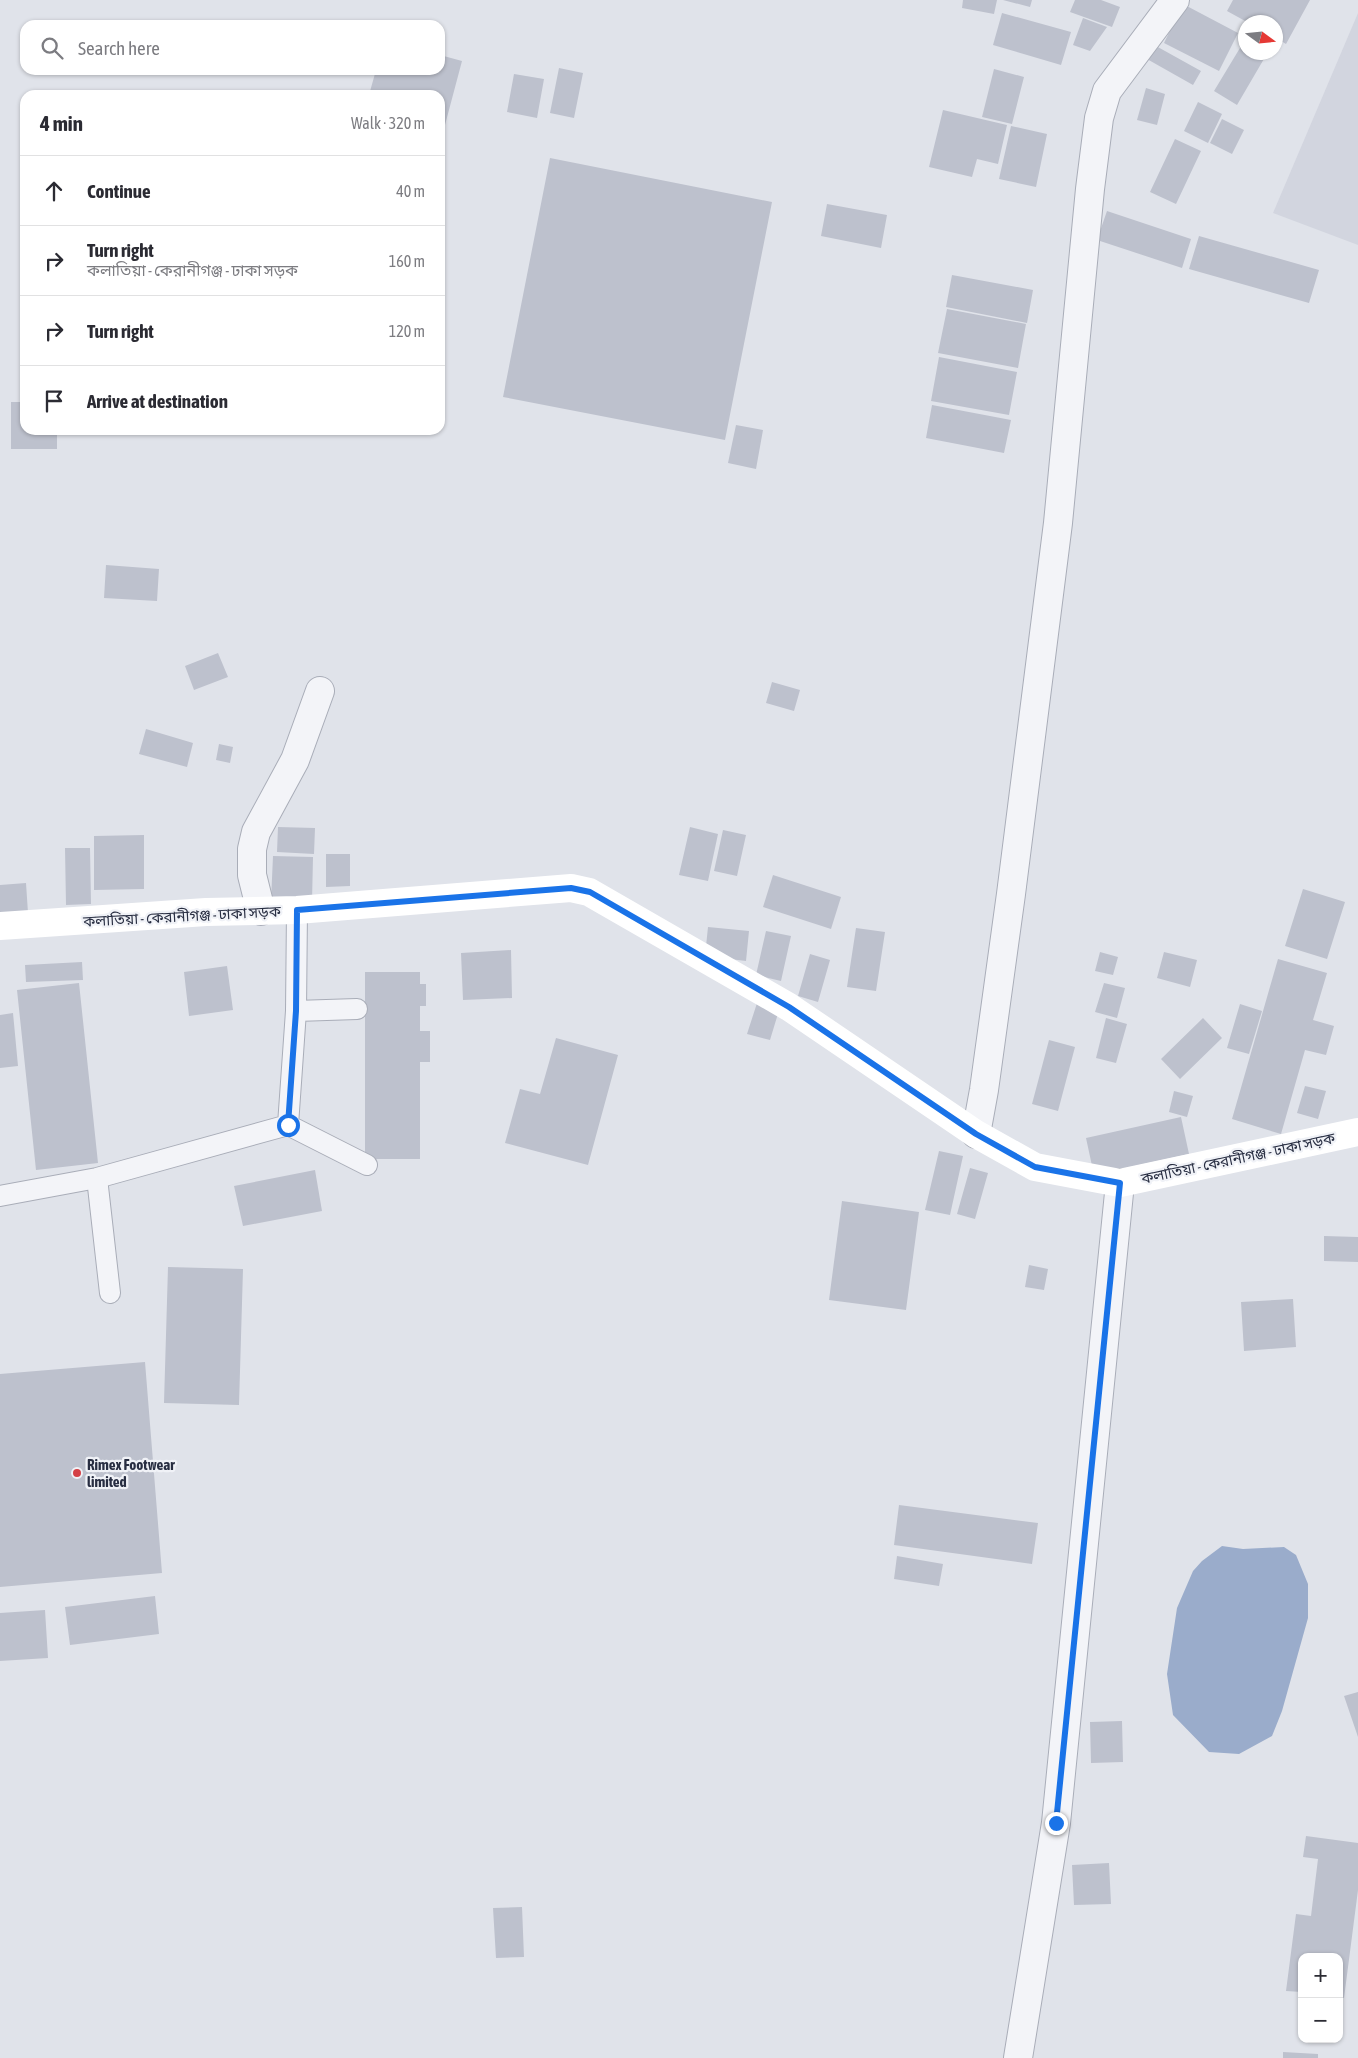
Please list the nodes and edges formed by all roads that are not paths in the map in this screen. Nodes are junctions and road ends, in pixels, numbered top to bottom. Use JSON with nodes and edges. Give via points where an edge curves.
{"nodes":[{"id":1,"x":1175,"y":0,"type":"edge"},
{"id":2,"x":320,"y":691,"type":"dead end"},
{"id":3,"x":297,"y":910,"type":"junction"},
{"id":4,"x":261,"y":911,"type":"junction"},
{"id":5,"x":0,"y":926,"type":"edge"},
{"id":6,"x":357,"y":1009,"type":"dead end"},
{"id":7,"x":296,"y":1011,"type":"junction"},
{"id":8,"x":288,"y":1125,"type":"junction"},
{"id":9,"x":1358,"y":1132,"type":"edge"},
{"id":10,"x":976,"y":1134,"type":"junction"},
{"id":11,"x":368,"y":1165,"type":"dead end"},
{"id":12,"x":97,"y":1178,"type":"junction"},
{"id":13,"x":1120,"y":1183,"type":"junction"},
{"id":14,"x":0,"y":1196,"type":"edge"},
{"id":15,"x":110,"y":1293,"type":"dead end"},
{"id":16,"x":1018,"y":2058,"type":"edge"}],
"edges":[{"from":1,"to":10,"type":"street","via":[[1107,91],[1099,118],[1058,523],[1011,894]]},
{"from":2,"to":4,"type":"street","via":[[295,760],[256,832],[252,875]]},
{"from":3,"to":4,"type":"main road","name":"কলাতিয়া - কেরানীগঞ্জ - ঢাকা সড়ক"},
{"from":3,"to":7,"type":"lane"},
{"from":3,"to":10,"type":"main road","name":"কলাতিয়া - কেরানীগঞ্জ - ঢাকা সড়ক","via":[[571,888],[590,892],[789,1007]]},
{"from":4,"to":5,"type":"main road","name":"কলাতিয়া - কেরানীগঞ্জ - ঢাকা সড়ক"},
{"from":6,"to":7,"type":"lane"},
{"from":7,"to":8,"type":"lane"},
{"from":8,"to":11,"type":"lane"},
{"from":8,"to":12,"type":"lane"},
{"from":9,"to":13,"type":"main road","name":"কলাতিয়া - কেরানীগঞ্জ - ঢাকা সড়ক"},
{"from":10,"to":13,"type":"main road","name":"কলাতিয়া - কেরানীগঞ্জ - ঢাকা সড়ক","via":[[1035,1167]]},
{"from":12,"to":14,"type":"lane"},
{"from":12,"to":15,"type":"lane"},
{"from":13,"to":16,"type":"street","via":[[1056,1823]]}]}
